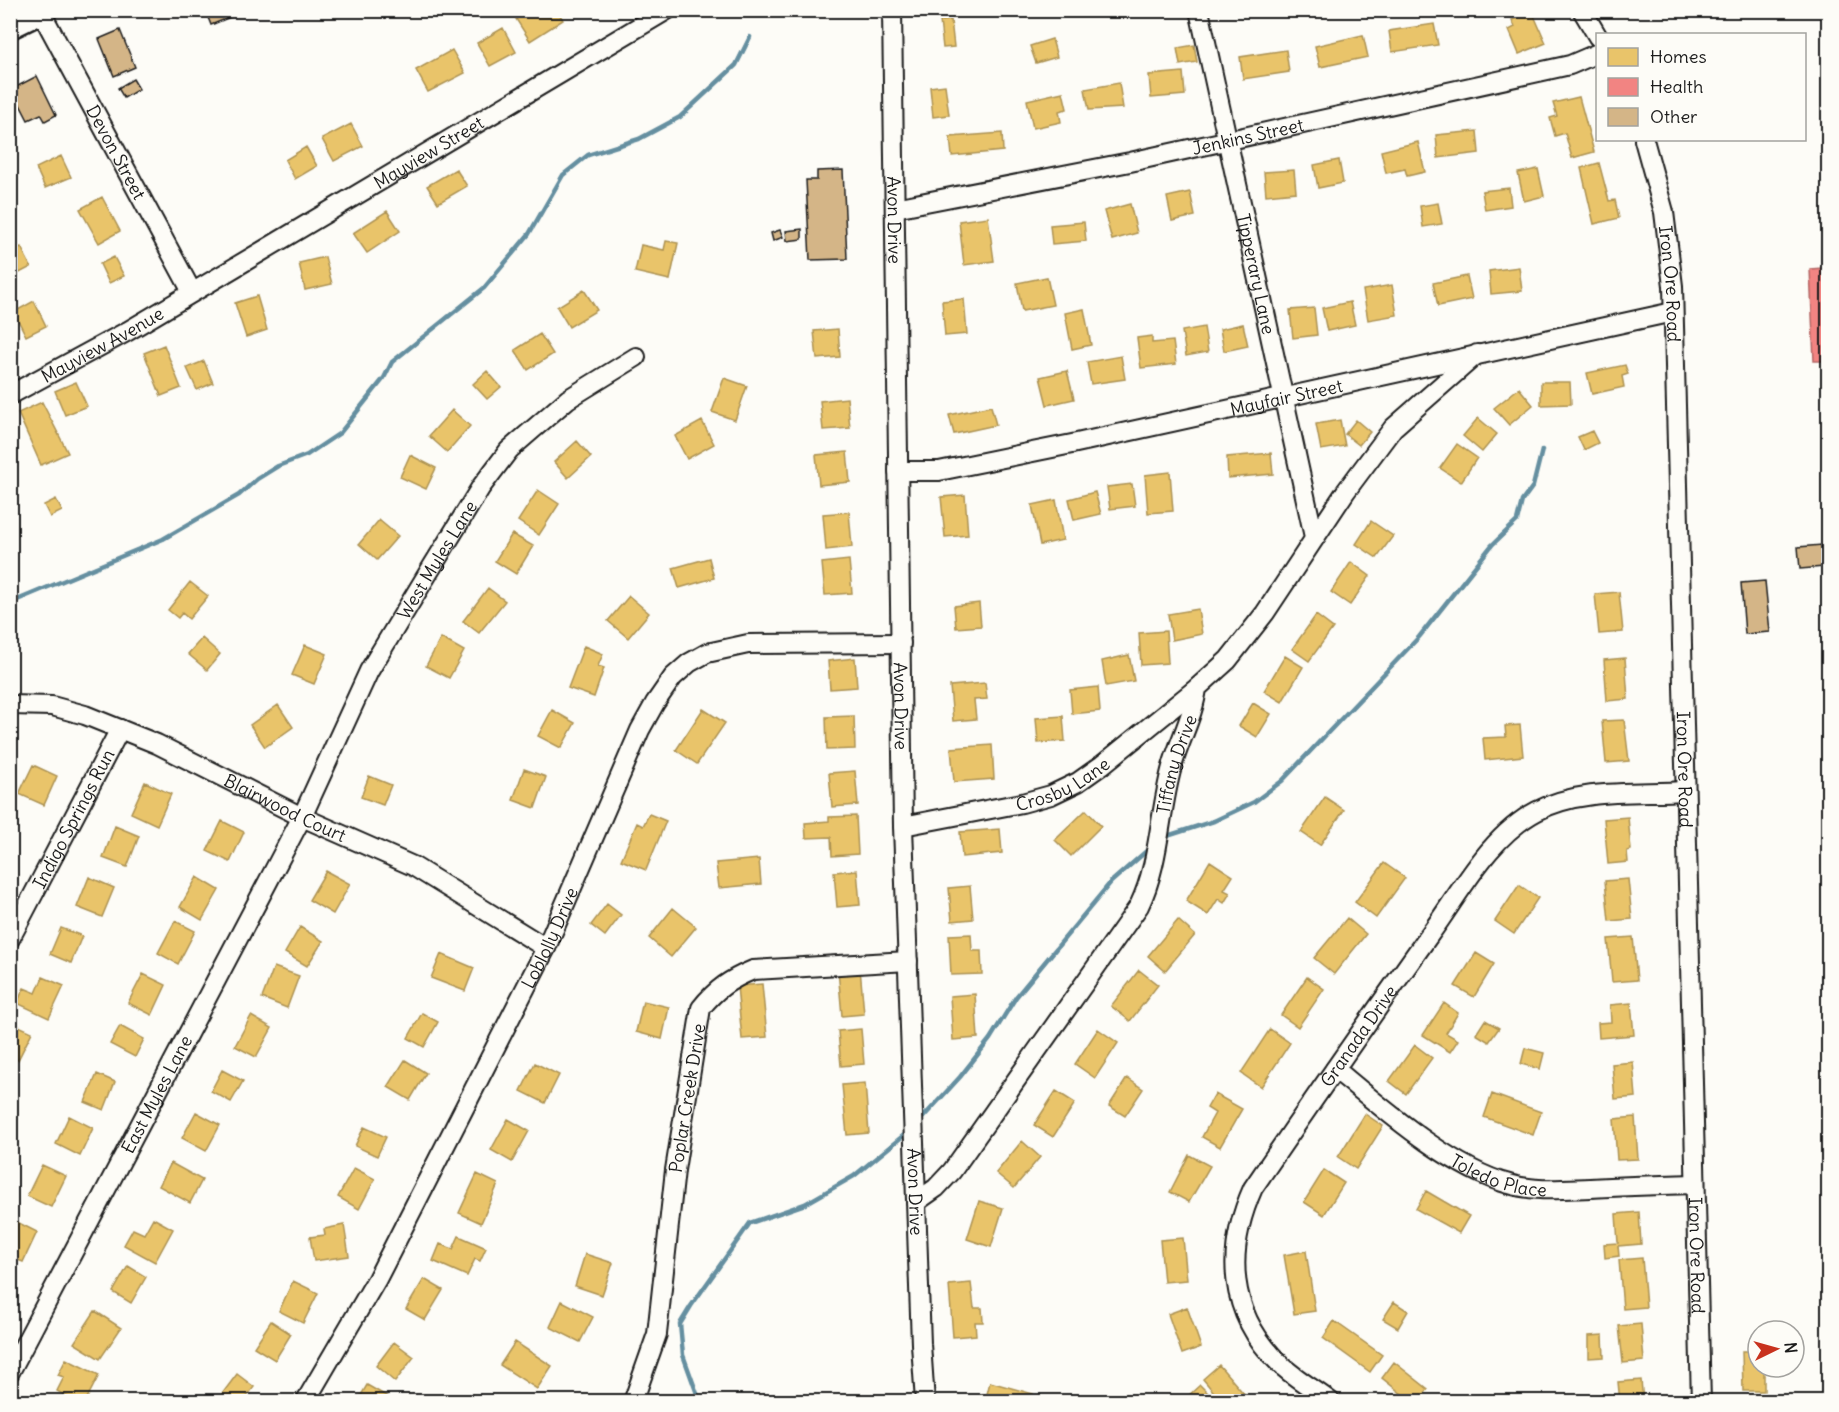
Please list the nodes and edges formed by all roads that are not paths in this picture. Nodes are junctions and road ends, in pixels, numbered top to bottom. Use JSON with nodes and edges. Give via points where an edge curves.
{"nodes":[{"id":1,"x":668,"y":10,"type":"edge"},
{"id":2,"x":892,"y":10,"type":"edge"},
{"id":3,"x":1199,"y":10,"type":"edge"},
{"id":4,"x":1582,"y":10,"type":"edge"},
{"id":5,"x":43,"y":11,"type":"edge"},
{"id":6,"x":10,"y":27,"type":"edge"},
{"id":7,"x":1596,"y":34,"type":"edge"},
{"id":8,"x":1596,"y":54,"type":"edge"},
{"id":9,"x":1228,"y":140,"type":"junction"},
{"id":10,"x":1644,"y":141,"type":"edge"},
{"id":11,"x":895,"y":208,"type":"junction"},
{"id":12,"x":192,"y":292,"type":"junction"},
{"id":13,"x":1673,"y":312,"type":"junction"},
{"id":14,"x":1477,"y":354,"type":"junction"},
{"id":15,"x":636,"y":357,"type":"dead end"},
{"id":16,"x":10,"y":395,"type":"edge"},
{"id":17,"x":1283,"y":397,"type":"junction"},
{"id":18,"x":898,"y":471,"type":"junction"},
{"id":19,"x":1314,"y":537,"type":"junction"},
{"id":20,"x":901,"y":643,"type":"junction"},
{"id":21,"x":1197,"y":688,"type":"junction"},
{"id":22,"x":10,"y":705,"type":"edge"},
{"id":23,"x":120,"y":729,"type":"junction"},
{"id":24,"x":1685,"y":791,"type":"junction"},
{"id":25,"x":302,"y":817,"type":"junction"},
{"id":26,"x":903,"y":826,"type":"junction"},
{"id":27,"x":10,"y":939,"type":"edge"},
{"id":28,"x":546,"y":948,"type":"junction"},
{"id":29,"x":908,"y":961,"type":"junction"},
{"id":30,"x":1335,"y":1069,"type":"junction"},
{"id":31,"x":1695,"y":1184,"type":"junction"},
{"id":32,"x":916,"y":1202,"type":"junction"},
{"id":33,"x":10,"y":1372,"type":"edge"},
{"id":34,"x":305,"y":1401,"type":"edge"},
{"id":35,"x":633,"y":1401,"type":"edge"},
{"id":36,"x":925,"y":1401,"type":"edge"},
{"id":37,"x":1331,"y":1401,"type":"edge"},
{"id":38,"x":1701,"y":1401,"type":"edge"}],
"edges":[{"from":1,"to":12,"type":"street","name":"Mayview Street"},
{"from":2,"to":11,"type":"street","name":"Avon Drive"},
{"from":3,"to":9,"type":"street","name":"Tipperary Lane"},
{"from":4,"to":7,"type":"street"},
{"from":5,"to":6,"type":"main road"},
{"from":5,"to":12,"type":"street","name":"Devon Street"},
{"from":8,"to":9,"type":"street","name":"Jenkins Street","via":[[1570,65]]},
{"from":9,"to":11,"type":"street","name":"Jenkins Street"},
{"from":9,"to":17,"type":"street","name":"Tipperary Lane"},
{"from":10,"to":13,"type":"street","name":"Iron Ore Road","via":[[1664,212]]},
{"from":11,"to":18,"type":"street","name":"Avon Drive"},
{"from":12,"to":16,"type":"street","name":"Mayview Avenue"},
{"from":13,"to":14,"type":"street","name":"Mayfair Street"},
{"from":13,"to":24,"type":"street","name":"Iron Ore Road"},
{"from":14,"to":17,"type":"street","name":"Mayfair Street"},
{"from":14,"to":19,"type":"street","via":[[1393,428]]},
{"from":15,"to":25,"type":"street","name":"West Myles Lane","via":[[568,399],[533,427],[508,450],[481,487],[369,671]]},
{"from":17,"to":18,"type":"street","name":"Mayfair Street","via":[[939,471]]},
{"from":17,"to":19,"type":"street","name":"Tipperary Lane"},
{"from":18,"to":20,"type":"street","name":"Avon Drive"},
{"from":19,"to":21,"type":"street","via":[[1265,613],[1228,660]]},
{"from":20,"to":26,"type":"street","name":"Avon Drive"},
{"from":20,"to":28,"type":"street","name":"Loblolly Drive","via":[[748,644],[707,653],[689,663],[673,677],[640,730]]},
{"from":21,"to":26,"type":"street","name":"Crosby Lane","via":[[1102,765],[1051,795]]},
{"from":21,"to":32,"type":"street","name":"Tiffany Drive","via":[[1196,703],[1166,791],[1153,870],[1139,906],[952,1171]]},
{"from":22,"to":23,"type":"street","name":"Blairwood Court","via":[[52,706]]},
{"from":23,"to":25,"type":"street","name":"Blairwood Court"},
{"from":23,"to":27,"type":"street","name":"Indigo Springs Run"},
{"from":24,"to":30,"type":"street","name":"Granada Drive","via":[[1579,797],[1541,809],[1518,823],[1487,855]]},
{"from":24,"to":31,"type":"street","name":"Iron Ore Road"},
{"from":25,"to":28,"type":"street","name":"Blairwood Court","via":[[413,866]]},
{"from":25,"to":33,"type":"street","name":"East Myles Lane"},
{"from":26,"to":29,"type":"street","name":"Avon Drive"},
{"from":28,"to":34,"type":"street","name":"Loblolly Drive","via":[[377,1279]]},
{"from":29,"to":32,"type":"street","name":"Avon Drive"},
{"from":29,"to":35,"type":"street","name":"Poplar Creek Drive","via":[[753,970],[715,991],[701,1008],[675,1170],[657,1334]]},
{"from":30,"to":31,"type":"street","name":"Toledo Place","via":[[1429,1141],[1485,1176],[1509,1185],[1544,1189]]},
{"from":30,"to":37,"type":"street","name":"Granada Drive","via":[[1253,1188],[1237,1231],[1234,1268],[1241,1303],[1261,1344],[1280,1364]]},
{"from":31,"to":38,"type":"street","name":"Iron Ore Road"},
{"from":32,"to":36,"type":"street","name":"Avon Drive"}]}
